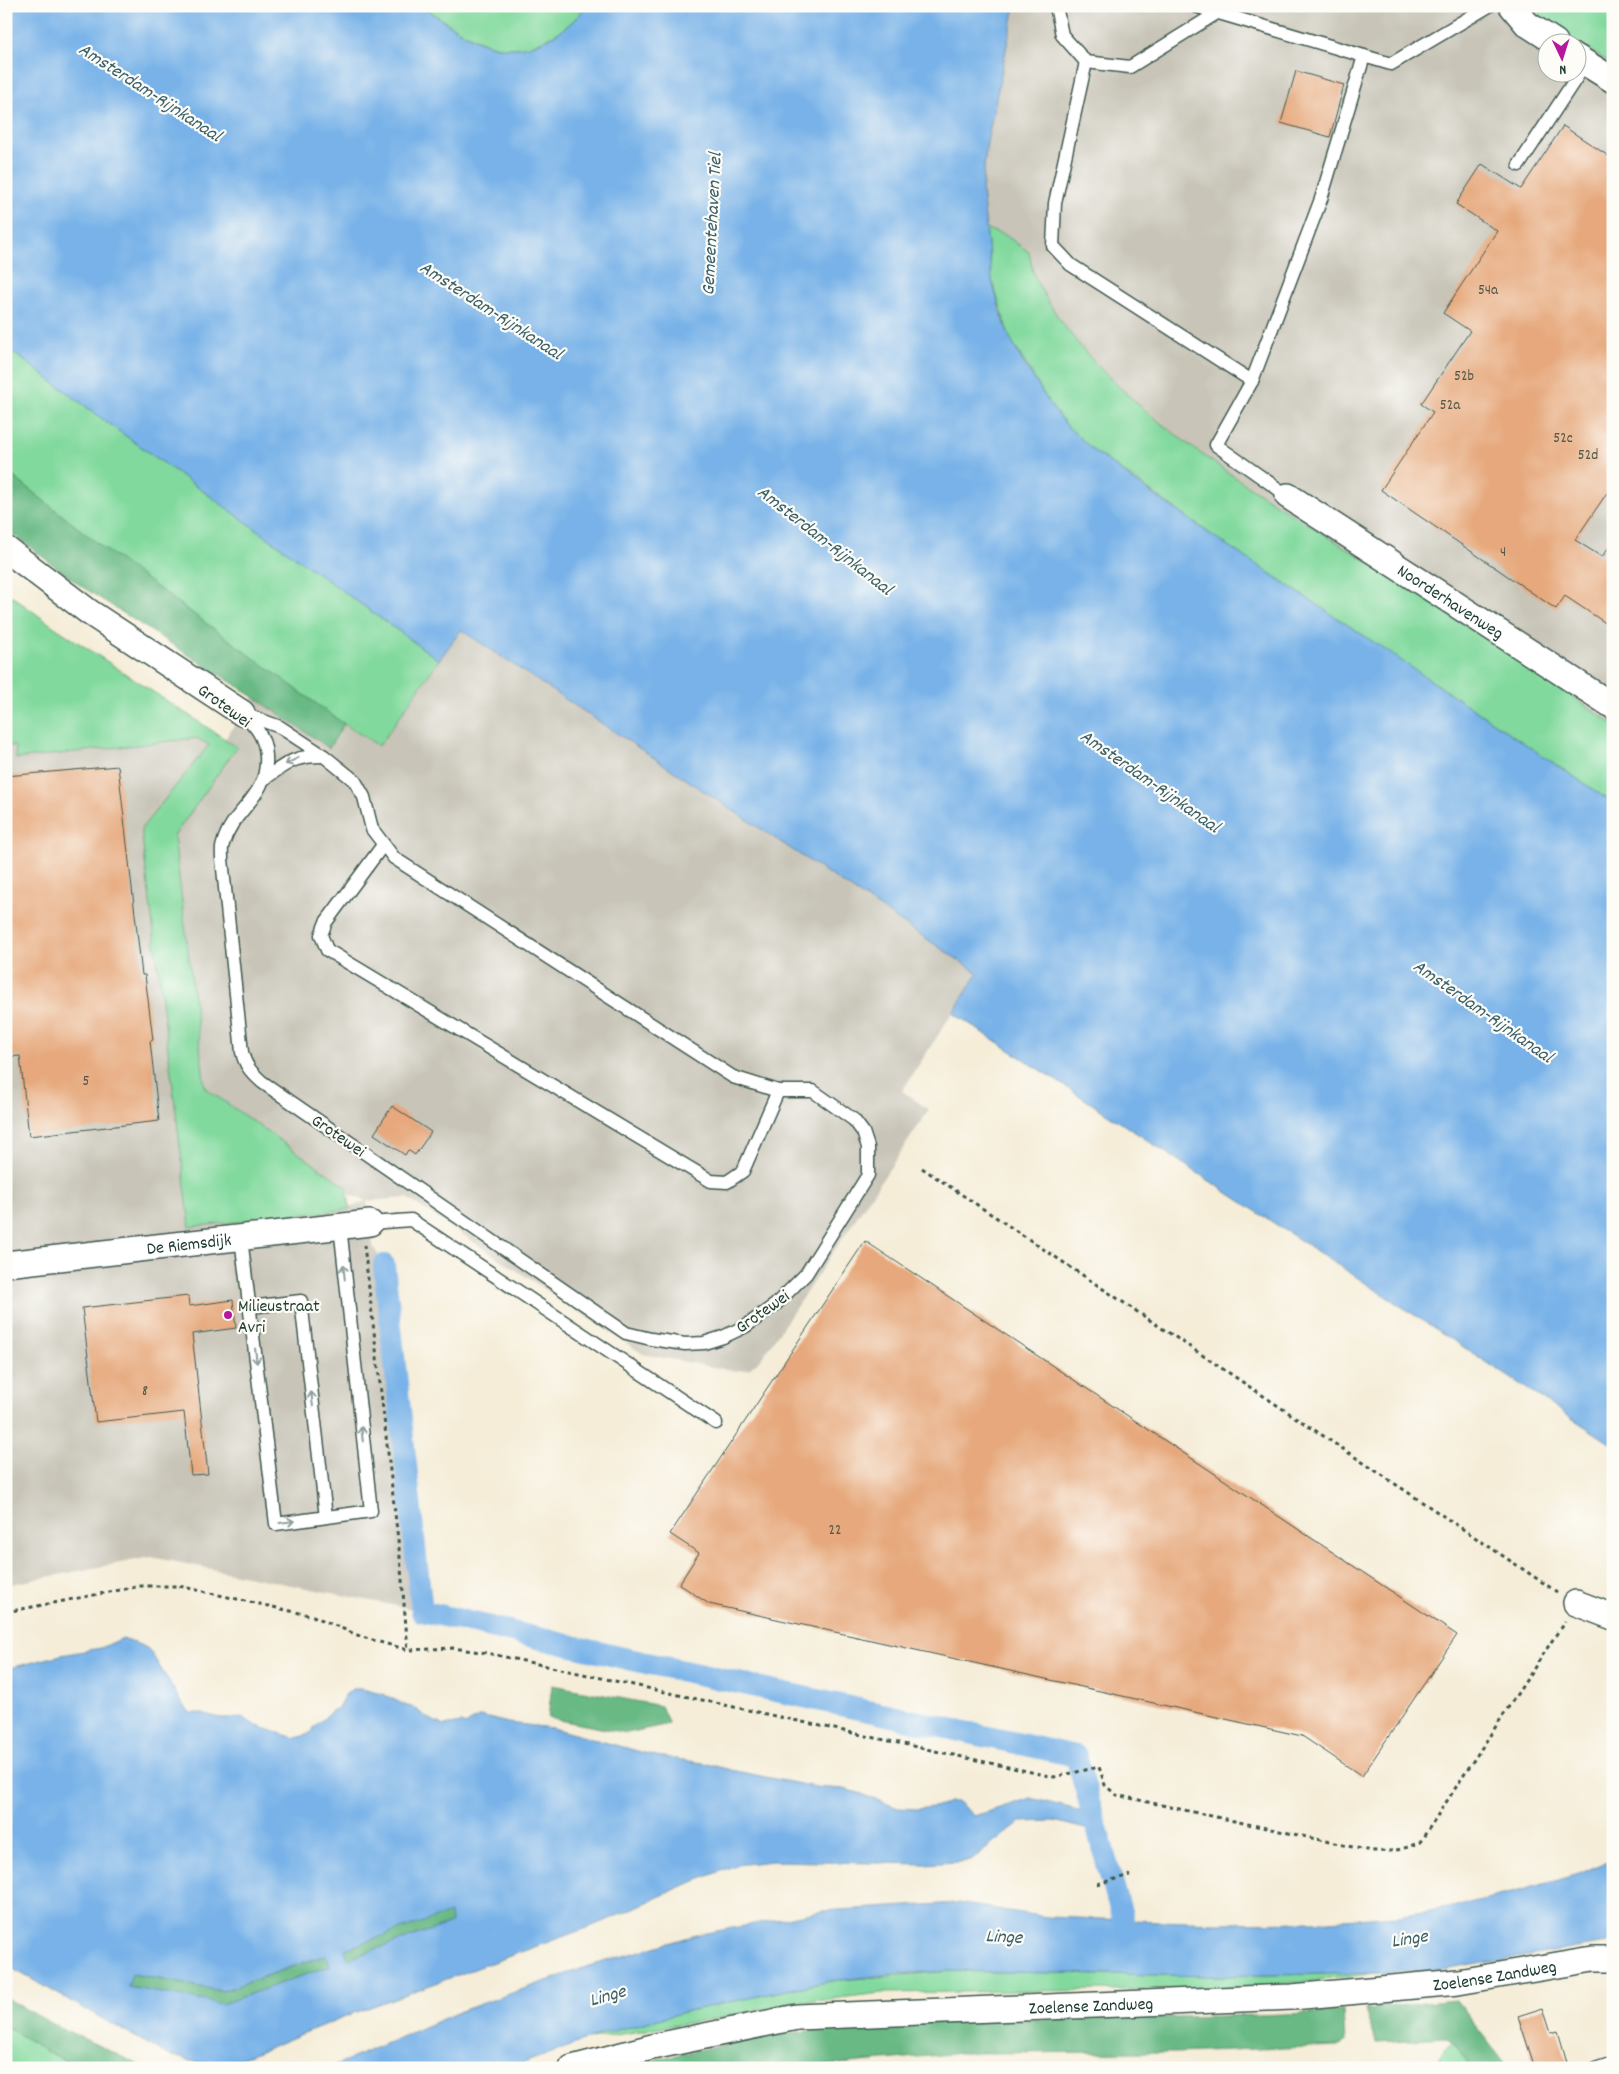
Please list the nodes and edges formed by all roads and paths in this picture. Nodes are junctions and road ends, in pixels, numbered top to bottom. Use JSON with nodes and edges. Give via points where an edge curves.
{"nodes":[{"id":1,"x":1056,"y":6,"type":"edge"},
{"id":2,"x":1196,"y":6,"type":"edge"},
{"id":3,"x":1489,"y":6,"type":"edge"},
{"id":4,"x":1512,"y":6,"type":"edge"},
{"id":5,"x":1217,"y":12,"type":"junction"},
{"id":6,"x":1539,"y":32,"type":"edge"},
{"id":7,"x":1364,"y":56,"type":"junction"},
{"id":8,"x":1086,"y":62,"type":"junction"},
{"id":9,"x":1586,"y":63,"type":"edge"},
{"id":10,"x":1613,"y":80,"type":"edge"},
{"id":11,"x":1568,"y":82,"type":"edge"},
{"id":12,"x":1519,"y":165,"type":"dead end"},
{"id":13,"x":1252,"y":380,"type":"junction"},
{"id":14,"x":1288,"y":496,"type":"joint"},
{"id":15,"x":6,"y":549,"type":"edge"},
{"id":16,"x":1613,"y":706,"type":"edge"},
{"id":17,"x":242,"y":713,"type":"junction"},
{"id":18,"x":324,"y":756,"type":"junction"},
{"id":19,"x":264,"y":779,"type":"junction"},
{"id":20,"x":383,"y":845,"type":"junction"},
{"id":21,"x":778,"y":1092,"type":"junction"},
{"id":22,"x":922,"y":1168,"type":"dead end"},
{"id":23,"x":357,"y":1224,"type":"junction"},
{"id":24,"x":242,"y":1238,"type":"junction"},
{"id":25,"x":6,"y":1264,"type":"edge"},
{"id":26,"x":250,"y":1307,"type":"junction"},
{"id":27,"x":716,"y":1423,"type":"dead end"},
{"id":28,"x":326,"y":1517,"type":"junction"},
{"id":29,"x":1576,"y":1603,"type":"junction"},
{"id":30,"x":6,"y":1612,"type":"edge"},
{"id":31,"x":1613,"y":1617,"type":"edge"},
{"id":32,"x":408,"y":1650,"type":"junction"},
{"id":33,"x":1130,"y":1875,"type":"dead end"},
{"id":34,"x":1097,"y":1884,"type":"dead end"},
{"id":35,"x":1613,"y":1959,"type":"edge"},
{"id":36,"x":1613,"y":2062,"type":"edge"},
{"id":37,"x":572,"y":2068,"type":"edge"},
{"id":38,"x":1595,"y":2068,"type":"edge"}],
"edges":[{"from":1,"to":8,"type":"lane","via":[[1062,34]]},
{"from":2,"to":5,"type":"lane"},
{"from":3,"to":7,"type":"lane","via":[[1391,64]]},
{"from":4,"to":6,"type":"street","via":[[1527,24]]},
{"from":5,"to":7,"type":"lane"},
{"from":5,"to":8,"type":"lane","via":[[1130,68]]},
{"from":7,"to":13,"type":"lane","via":[[1321,199]]},
{"from":8,"to":13,"type":"lane","via":[[1055,203],[1053,246],[1072,265]]},
{"from":9,"to":10,"type":"street"},
{"from":11,"to":12,"type":"lane"},
{"from":13,"to":14,"type":"lane","via":[[1216,445]]},
{"from":14,"to":16,"type":"street","name":"Noorderhavenweg"},
{"from":15,"to":17,"type":"street","name":"Grotewei","via":[[89,612]]},
{"from":17,"to":18,"type":"lane","via":[[280,727]]},
{"from":17,"to":19,"type":"lane","name":"Grotewei","via":[[256,725],[261,735],[266,757]]},
{"from":18,"to":19,"type":"lane","one_way":true,"via":[[295,759]]},
{"from":18,"to":20,"type":"lane","via":[[355,781],[364,797],[372,829]]},
{"from":19,"to":21,"type":"lane","name":"Grotewei","via":[[229,828],[222,844],[245,1063],[262,1082],[626,1332],[685,1344],[723,1337],[746,1326],[775,1305],[806,1274],[868,1175],[868,1147],[854,1120],[813,1091]]},
{"from":20,"to":21,"type":"lane","via":[[394,858],[733,1077]]},
{"from":20,"to":21,"type":"lane","via":[[326,922],[321,935],[327,950],[712,1181],[728,1182],[743,1171]]},
{"from":22,"to":29,"type":"path","via":[[1547,1587]]},
{"from":23,"to":24,"type":"street","name":"De Riemsdijk"},
{"from":23,"to":27,"type":"lane","via":[[411,1220]]},
{"from":28,"to":23,"type":"lane","one_way":true,"via":[[370,1511]]},
{"from":23,"to":32,"type":"path","via":[[400,1557]]},
{"from":24,"to":25,"type":"street","name":"De Riemsdijk"},
{"from":24,"to":26,"type":"lane"},
{"from":28,"to":26,"type":"lane","one_way":true,"via":[[301,1301]]},
{"from":26,"to":28,"type":"lane","one_way":true,"via":[[276,1524]]},
{"from":29,"to":31,"type":"street"},
{"from":29,"to":32,"type":"path","via":[[1420,1842],[1402,1850],[1384,1852],[1116,1795],[1105,1785],[1099,1767],[1054,1777],[487,1653],[454,1648]]},
{"from":30,"to":32,"type":"path","via":[[141,1586],[179,1586],[313,1616],[362,1637]]},
{"from":33,"to":34,"type":"path"},
{"from":35,"to":37,"type":"street","name":"Zoelense Zandweg","via":[[1593,1959],[1458,1982],[1292,1997],[797,2017],[652,2046]]},
{"from":36,"to":38,"type":"lane"}]}
